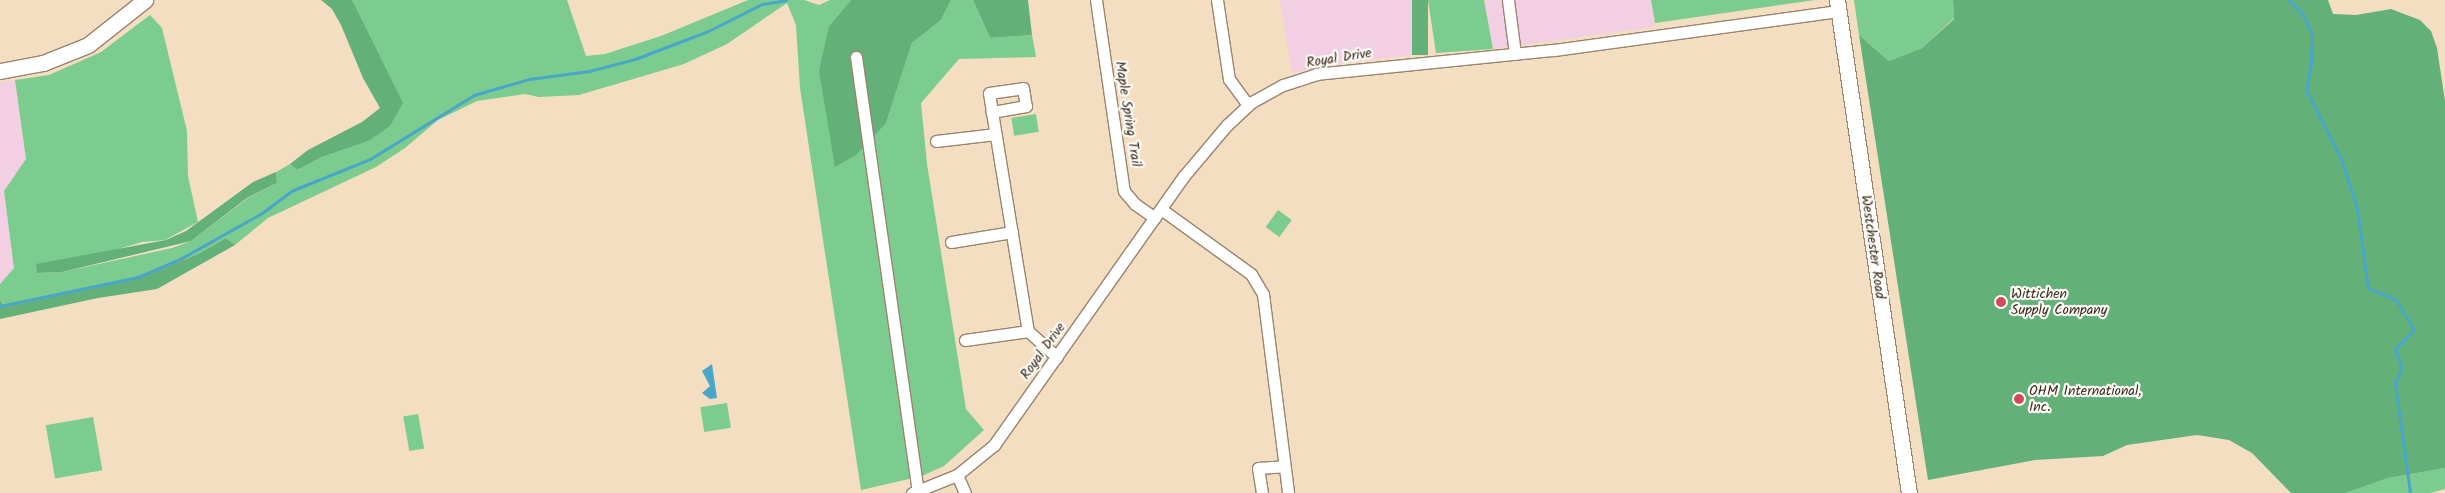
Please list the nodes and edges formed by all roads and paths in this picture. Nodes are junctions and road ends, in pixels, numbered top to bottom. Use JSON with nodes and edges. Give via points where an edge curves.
{"nodes":[{"id":1,"x":145,"y":0,"type":"edge"},
{"id":2,"x":1096,"y":0,"type":"edge"},
{"id":3,"x":1217,"y":0,"type":"edge"},
{"id":4,"x":1508,"y":0,"type":"edge"},
{"id":5,"x":1837,"y":5,"type":"edge"},
{"id":6,"x":1515,"y":54,"type":"junction"},
{"id":7,"x":856,"y":57,"type":"dead end"},
{"id":8,"x":0,"y":71,"type":"edge"},
{"id":9,"x":1248,"y":105,"type":"junction"},
{"id":10,"x":992,"y":112,"type":"dead end"},
{"id":11,"x":996,"y":134,"type":"junction"},
{"id":12,"x":936,"y":141,"type":"dead end"},
{"id":13,"x":1158,"y":214,"type":"junction"},
{"id":14,"x":1012,"y":232,"type":"junction"},
{"id":15,"x":951,"y":242,"type":"dead end"},
{"id":16,"x":1028,"y":331,"type":"junction"},
{"id":17,"x":965,"y":340,"type":"dead end"},
{"id":18,"x":1057,"y":357,"type":"junction"},
{"id":19,"x":1284,"y":466,"type":"junction"},
{"id":20,"x":957,"y":474,"type":"junction"},
{"id":21,"x":915,"y":492,"type":"edge"},
{"id":22,"x":965,"y":493,"type":"edge"},
{"id":23,"x":1262,"y":493,"type":"edge"},
{"id":24,"x":1288,"y":493,"type":"edge"},
{"id":25,"x":1909,"y":493,"type":"edge"}],
"edges":[{"from":1,"to":8,"type":"street","via":[[88,45],[42,63]]},
{"from":2,"to":13,"type":"street","name":"Maple Spring Trail","via":[[1124,191],[1135,204]]},
{"from":3,"to":9,"type":"street","via":[[1229,79]]},
{"from":4,"to":6,"type":"street"},
{"from":5,"to":6,"type":"street","name":"Royal Drive"},
{"from":5,"to":25,"type":"street","name":"Westchester Road"},
{"from":6,"to":9,"type":"street","name":"Royal Drive","via":[[1316,74],[1282,85]]},
{"from":7,"to":21,"type":"street"},
{"from":9,"to":13,"type":"street","name":"Royal Drive","via":[[1227,124],[1182,177]]},
{"from":10,"to":11,"type":"street"},
{"from":11,"to":12,"type":"street"},
{"from":11,"to":14,"type":"street"},
{"from":13,"to":18,"type":"street","name":"Royal Drive"},
{"from":13,"to":19,"type":"street","name":"Maple Spring Trail","via":[[1251,274],[1263,294]]},
{"from":14,"to":15,"type":"street"},
{"from":14,"to":16,"type":"street"},
{"from":16,"to":17,"type":"street"},
{"from":16,"to":18,"type":"street"},
{"from":18,"to":20,"type":"street","name":"Royal Drive","via":[[994,446]]},
{"from":19,"to":23,"type":"street","via":[[1258,468]]},
{"from":19,"to":24,"type":"street","name":"Maple Spring Trail"},
{"from":20,"to":21,"type":"street","name":"Royal Drive"},
{"from":20,"to":22,"type":"street"}]}
